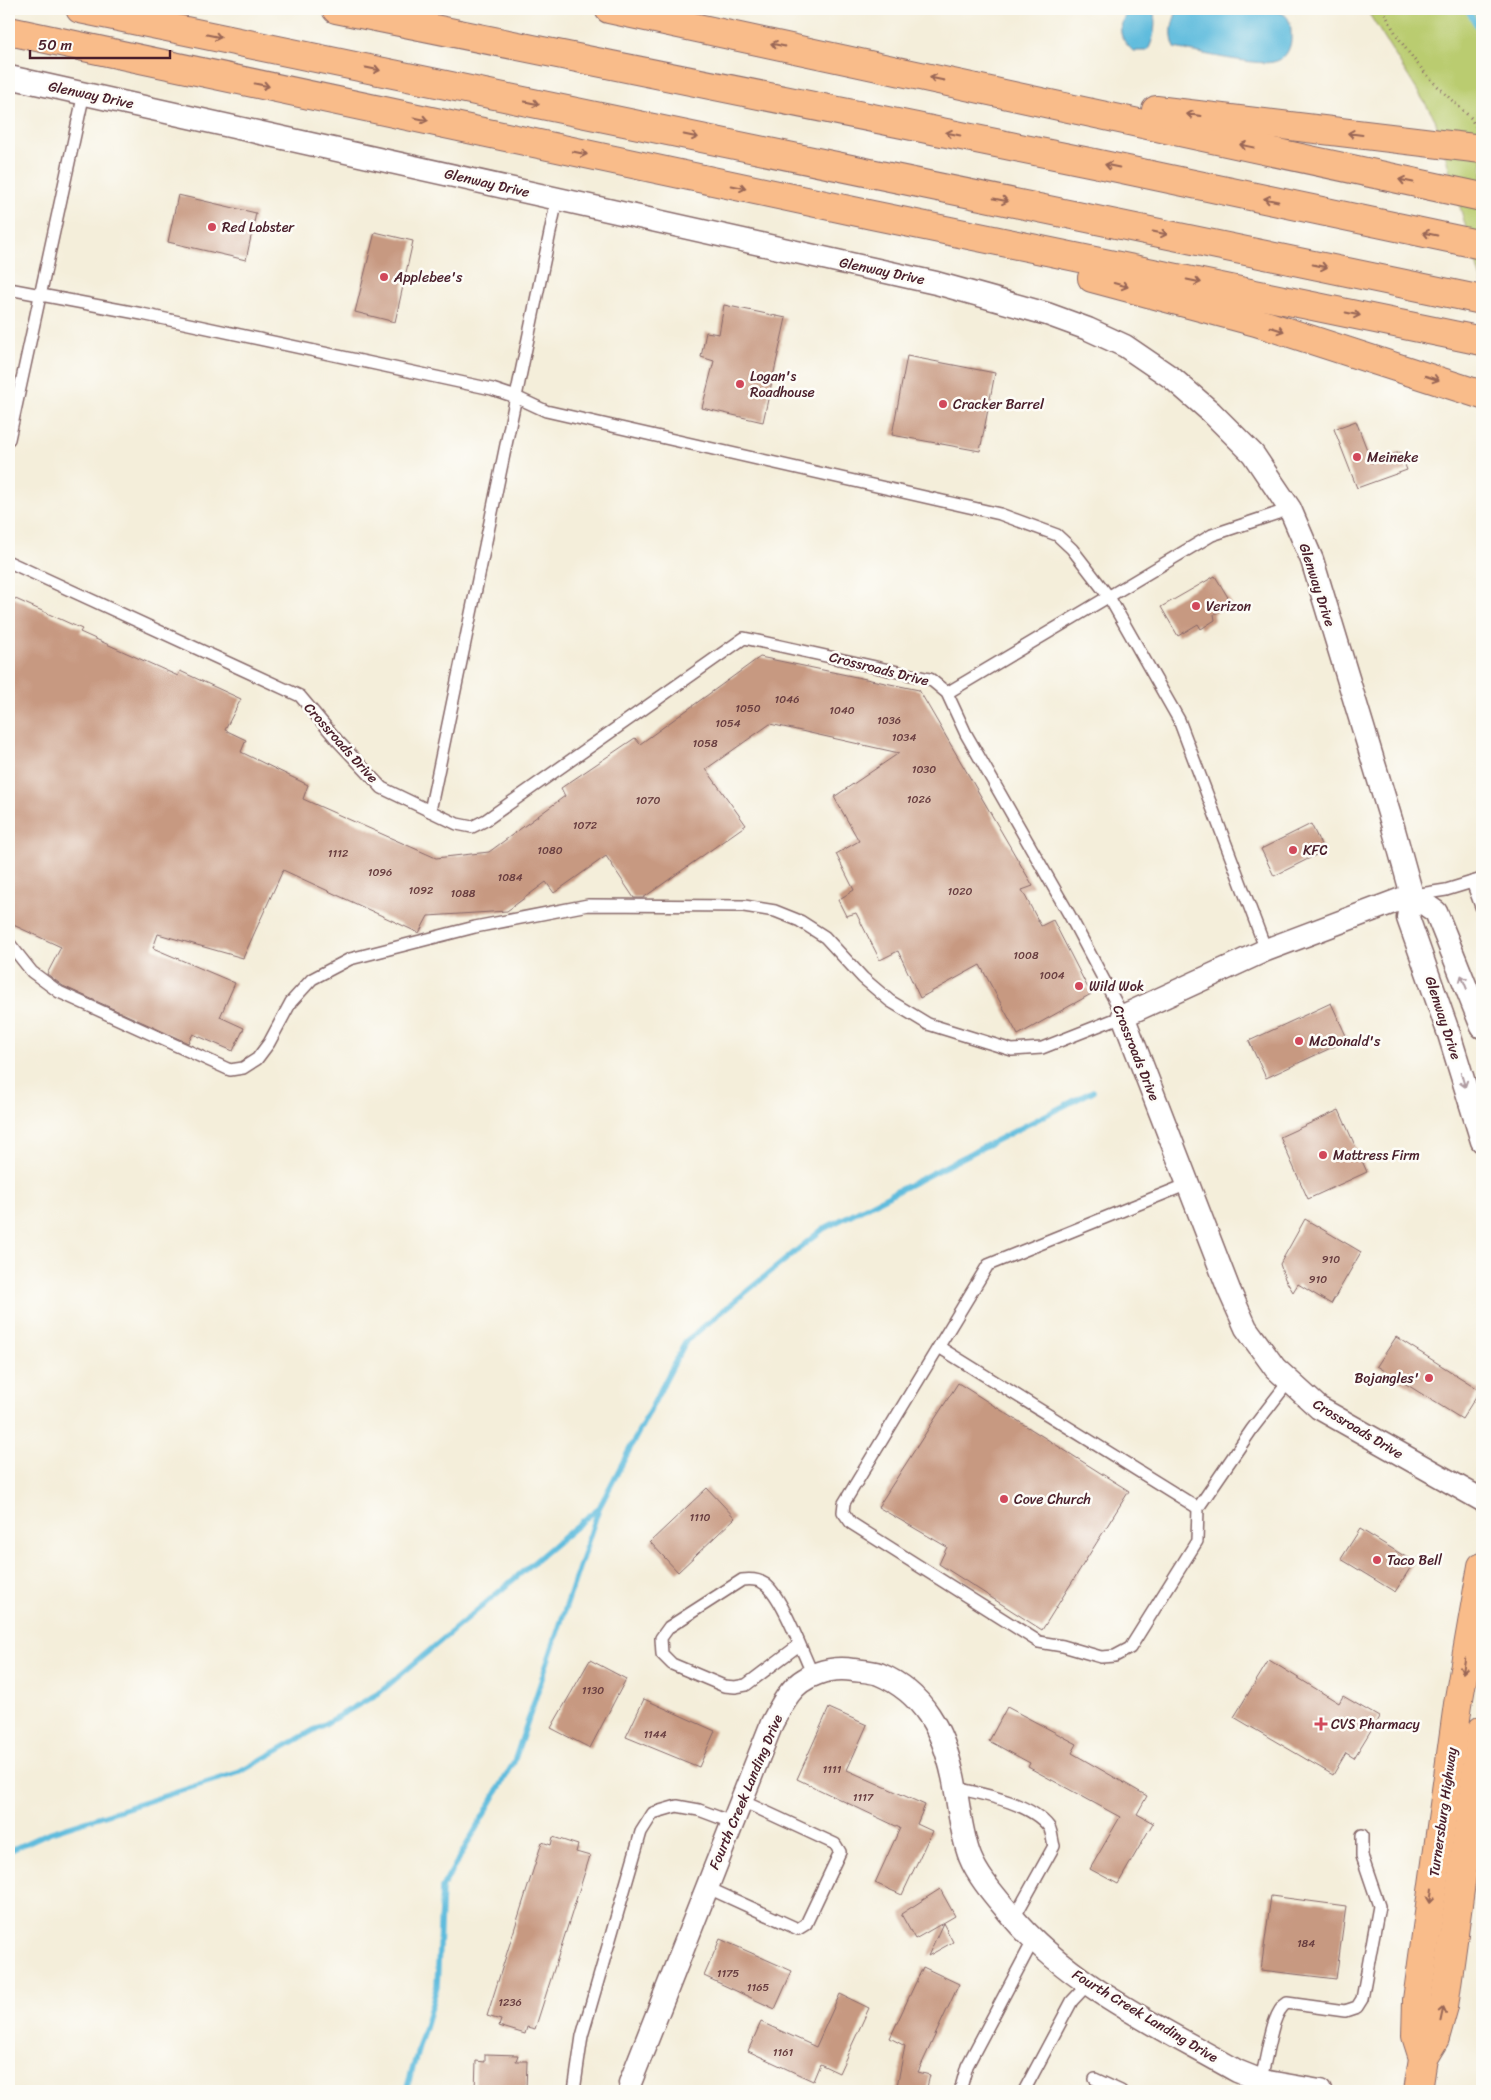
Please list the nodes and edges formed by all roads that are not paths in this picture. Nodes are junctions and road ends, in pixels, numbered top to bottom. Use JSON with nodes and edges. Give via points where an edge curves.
{"nodes":[{"id":1,"x":80,"y":9,"type":"edge"},
{"id":2,"x":336,"y":9,"type":"edge"},
{"id":3,"x":609,"y":9,"type":"edge"},
{"id":4,"x":9,"y":31,"type":"edge"},
{"id":5,"x":9,"y":77,"type":"edge"},
{"id":6,"x":985,"y":90,"type":"junction"},
{"id":7,"x":84,"y":93,"type":"junction"},
{"id":8,"x":1480,"y":141,"type":"edge"},
{"id":9,"x":1477,"y":196,"type":"edge"},
{"id":10,"x":557,"y":199,"type":"junction"},
{"id":11,"x":872,"y":215,"type":"junction"},
{"id":12,"x":1480,"y":244,"type":"edge"},
{"id":13,"x":9,"y":289,"type":"edge"},
{"id":14,"x":41,"y":294,"type":"junction"},
{"id":15,"x":1482,"y":300,"type":"edge"},
{"id":16,"x":1482,"y":341,"type":"edge"},
{"id":17,"x":1482,"y":394,"type":"edge"},
{"id":18,"x":516,"y":397,"type":"junction"},
{"id":19,"x":9,"y":439,"type":"edge"},
{"id":20,"x":1290,"y":510,"type":"junction"},
{"id":21,"x":9,"y":562,"type":"edge"},
{"id":22,"x":1109,"y":596,"type":"junction"},
{"id":23,"x":947,"y":693,"type":"junction"},
{"id":24,"x":430,"y":811,"type":"junction"},
{"id":25,"x":1477,"y":880,"type":"edge"},
{"id":26,"x":1412,"y":896,"type":"junction"},
{"id":27,"x":1482,"y":909,"type":"edge"},
{"id":28,"x":9,"y":943,"type":"edge"},
{"id":29,"x":1266,"y":950,"type":"junction"},
{"id":30,"x":1123,"y":1016,"type":"junction"},
{"id":31,"x":1482,"y":1028,"type":"edge"},
{"id":32,"x":1482,"y":1141,"type":"edge"},
{"id":33,"x":1188,"y":1184,"type":"junction"},
{"id":34,"x":939,"y":1347,"type":"junction"},
{"id":35,"x":1289,"y":1381,"type":"junction"},
{"id":36,"x":1482,"y":1500,"type":"edge"},
{"id":37,"x":1198,"y":1508,"type":"junction"},
{"id":38,"x":1482,"y":1566,"type":"edge"},
{"id":39,"x":799,"y":1645,"type":"junction"},
{"id":40,"x":813,"y":1675,"type":"junction"},
{"id":41,"x":1482,"y":1730,"type":"edge"},
{"id":42,"x":956,"y":1788,"type":"junction"},
{"id":43,"x":740,"y":1800,"type":"junction"},
{"id":44,"x":731,"y":1822,"type":"junction"},
{"id":45,"x":1362,"y":1835,"type":"dead end"},
{"id":46,"x":706,"y":1888,"type":"junction"},
{"id":47,"x":1014,"y":1918,"type":"junction"},
{"id":48,"x":1034,"y":1939,"type":"junction"},
{"id":49,"x":1087,"y":1985,"type":"junction"},
{"id":50,"x":1422,"y":2058,"type":"junction"},
{"id":51,"x":1095,"y":2079,"type":"dead end"},
{"id":52,"x":1259,"y":2086,"type":"edge"},
{"id":53,"x":627,"y":2087,"type":"edge"},
{"id":54,"x":574,"y":2091,"type":"edge"},
{"id":55,"x":960,"y":2091,"type":"edge"},
{"id":56,"x":1024,"y":2091,"type":"edge"},
{"id":57,"x":1121,"y":2091,"type":"edge"},
{"id":58,"x":1320,"y":2091,"type":"edge"},
{"id":59,"x":1418,"y":2091,"type":"edge"}],
"edges":[{"from":1,"to":15,"type":"main road","one_way":true},
{"from":12,"to":2,"type":"main road","one_way":true},
{"from":6,"to":3,"type":"main road","one_way":true},
{"from":4,"to":11,"type":"main road","one_way":true},
{"from":5,"to":7,"type":"street","name":"Glenway Drive"},
{"from":8,"to":6,"type":"main road","one_way":true,"via":[[1456,146]]},
{"from":9,"to":6,"type":"main road","one_way":true},
{"from":7,"to":10,"type":"street","name":"Glenway Drive"},
{"from":7,"to":14,"type":"lane"},
{"from":10,"to":18,"type":"lane"},
{"from":10,"to":20,"type":"street","name":"Glenway Drive","via":[[936,283],[995,298],[1088,329],[1133,351],[1172,378],[1211,412],[1253,454]]},
{"from":11,"to":16,"type":"main road","one_way":true},
{"from":11,"to":17,"type":"main road","one_way":true,"via":[[1256,322]]},
{"from":13,"to":14,"type":"lane"},
{"from":14,"to":18,"type":"lane","via":[[407,370]]},
{"from":14,"to":19,"type":"lane"},
{"from":18,"to":22,"type":"lane","via":[[546,411],[1004,515],[1057,535]]},
{"from":18,"to":24,"type":"lane"},
{"from":20,"to":22,"type":"lane","via":[[1212,535]]},
{"from":20,"to":26,"type":"street","name":"Glenway Drive","via":[[1312,560]]},
{"from":21,"to":24,"type":"lane","name":"Crossroads Drive","via":[[300,696],[382,788]]},
{"from":22,"to":23,"type":"lane"},
{"from":22,"to":29,"type":"lane","via":[[1178,720]]},
{"from":23,"to":24,"type":"lane","name":"Crossroads Drive","via":[[930,679],[744,638],[486,820],[472,826],[457,824]]},
{"from":23,"to":30,"type":"lane","name":"Crossroads Drive","via":[[966,734]]},
{"from":25,"to":26,"type":"lane"},
{"from":25,"to":27,"type":"lane"},
{"from":26,"to":29,"type":"street"},
{"from":31,"to":26,"type":"street","one_way":true,"via":[[1436,912]]},
{"from":26,"to":32,"type":"street","name":"Glenway Drive","one_way":true,"via":[[1408,918]]},
{"from":28,"to":30,"type":"lane","via":[[32,972],[59,992],[230,1070],[243,1068],[258,1059],[291,1002],[312,979],[350,960],[475,926],[588,905],[744,906],[775,910],[825,937],[863,978],[890,1001],[928,1024],[1012,1050],[1042,1048]]},
{"from":29,"to":30,"type":"street"},
{"from":30,"to":33,"type":"street","name":"Crossroads Drive"},
{"from":33,"to":34,"type":"lane","via":[[988,1265]]},
{"from":33,"to":35,"type":"street","name":"Crossroads Drive","via":[[1246,1328],[1275,1368]]},
{"from":34,"to":37,"type":"lane"},
{"from":34,"to":37,"type":"lane","via":[[844,1503],[844,1512],[851,1523],[1039,1642],[1101,1658],[1115,1656],[1130,1648],[1196,1541]]},
{"from":35,"to":36,"type":"street","name":"Crossroads Drive","via":[[1318,1408]]},
{"from":35,"to":37,"type":"lane"},
{"from":38,"to":50,"type":"main road","name":"Turnersburg Highway","one_way":true,"via":[[1458,1704],[1417,2000],[1416,2036]]},
{"from":39,"to":39,"type":"lane","via":[[776,1597],[766,1584],[755,1579],[742,1580],[669,1626],[661,1638],[662,1654],[672,1664],[724,1686],[735,1687],[746,1685]]},
{"from":39,"to":40,"type":"lane"},
{"from":40,"to":42,"type":"street","name":"Fourth Creek Landing Drive","via":[[842,1668],[878,1674],[906,1690],[930,1713],[940,1732]]},
{"from":40,"to":43,"type":"street","name":"Fourth Creek Landing Drive","via":[[790,1692],[785,1700]]},
{"from":50,"to":41,"type":"main road","name":"Turnersburg Highway","one_way":true,"via":[[1435,2038],[1444,2006]]},
{"from":42,"to":47,"type":"street","name":"Fourth Creek Landing Drive","via":[[971,1858],[984,1881]]},
{"from":42,"to":47,"type":"lane","via":[[994,1796],[1035,1815],[1050,1828],[1054,1846]]},
{"from":43,"to":44,"type":"street","name":"Fourth Creek Landing Drive"},
{"from":43,"to":46,"type":"lane","via":[[835,1844],[840,1852],[806,1924],[798,1929]]},
{"from":44,"to":46,"type":"street","name":"Fourth Creek Landing Drive"},
{"from":44,"to":54,"type":"lane","via":[[677,1806],[653,1813],[641,1832],[582,2036]]},
{"from":45,"to":52,"type":"lane","via":[[1362,1856],[1379,1906],[1362,1999],[1357,2008],[1344,2011],[1287,2003],[1281,2007]]},
{"from":46,"to":53,"type":"street","name":"Fourth Creek Landing Drive"},
{"from":47,"to":48,"type":"street","name":"Fourth Creek Landing Drive"},
{"from":48,"to":49,"type":"street","name":"Fourth Creek Landing Drive","via":[[1050,1957]]},
{"from":48,"to":55,"type":"lane","via":[[967,2066]]},
{"from":49,"to":52,"type":"street","name":"Fourth Creek Landing Drive"},
{"from":49,"to":56,"type":"lane","via":[[1072,2001]]},
{"from":50,"to":59,"type":"main road","name":"Turnersburg Highway"},
{"from":51,"to":57,"type":"lane"},
{"from":52,"to":58,"type":"street","name":"Fourth Creek Landing Drive"}]}
